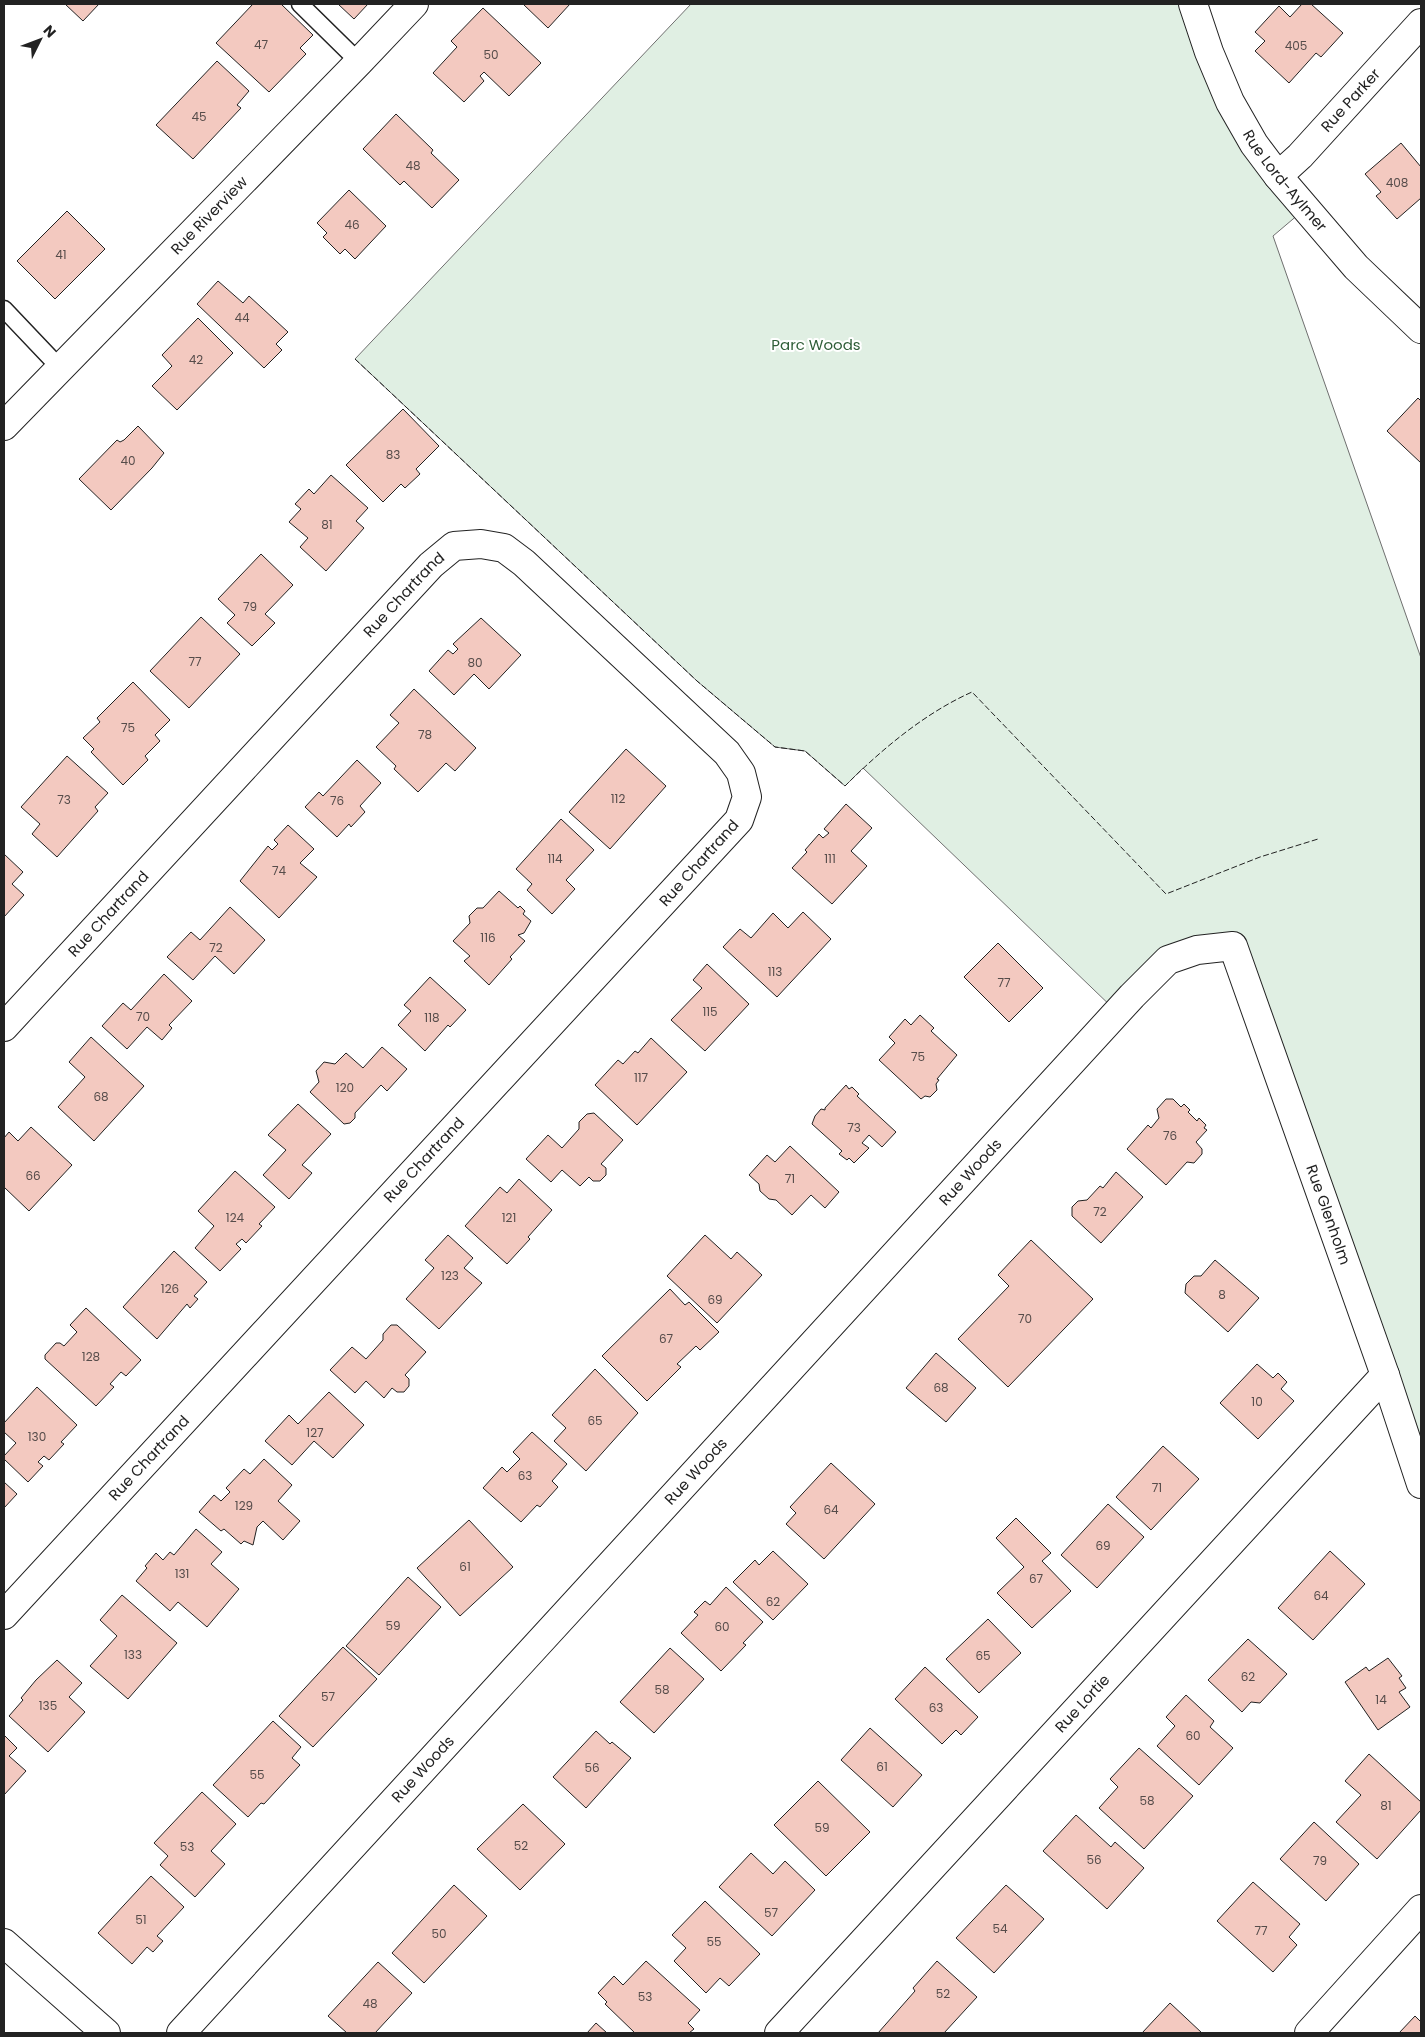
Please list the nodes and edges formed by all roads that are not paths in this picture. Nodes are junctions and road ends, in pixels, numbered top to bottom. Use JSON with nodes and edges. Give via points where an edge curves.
{"nodes":[{"id":1,"x":300,"y":4,"type":"edge"},
{"id":2,"x":414,"y":4,"type":"edge"},
{"id":3,"x":1193,"y":4,"type":"edge"},
{"id":4,"x":1421,"y":23,"type":"edge"},
{"id":5,"x":359,"y":62,"type":"junction"},
{"id":6,"x":1278,"y":176,"type":"junction"},
{"id":7,"x":4,"y":309,"type":"edge"},
{"id":8,"x":1421,"y":329,"type":"edge"},
{"id":9,"x":60,"y":368,"type":"junction"},
{"id":10,"x":4,"y":426,"type":"edge"},
{"id":11,"x":1233,"y":946,"type":"joint"},
{"id":12,"x":4,"y":1027,"type":"edge"},
{"id":13,"x":1385,"y":1375,"type":"junction"},
{"id":14,"x":1421,"y":1484,"type":"edge"},
{"id":15,"x":4,"y":1615,"type":"edge"},
{"id":16,"x":1421,"y":1909,"type":"edge"},
{"id":17,"x":4,"y":1943,"type":"edge"},
{"id":18,"x":106,"y":2033,"type":"edge"},
{"id":19,"x":181,"y":2033,"type":"edge"},
{"id":20,"x":779,"y":2033,"type":"edge"},
{"id":21,"x":1309,"y":2033,"type":"edge"}],
"edges":[{"from":1,"to":5,"type":"lane"},
{"from":2,"to":5,"type":"street","name":"Rue Riverview"},
{"from":3,"to":6,"type":"street","name":"Rue Lord-Aylmer","via":[[1230,102],[1254,144]]},
{"from":4,"to":6,"type":"street","name":"Rue Parker","via":[[1310,146]]},
{"from":5,"to":9,"type":"street","name":"Rue Riverview"},
{"from":6,"to":8,"type":"street","name":"Rue Lord-Aylmer","via":[[1356,267]]},
{"from":7,"to":9,"type":"lane"},
{"from":9,"to":10,"type":"street","name":"Rue Riverview"},
{"from":11,"to":13,"type":"street","name":"Rue Glenholm"},
{"from":11,"to":19,"type":"street","name":"Rue Woods","via":[[1197,950],[1168,960],[1132,996]]},
{"from":12,"to":15,"type":"street","name":"Rue Chartrand","via":[[431,565],[454,546],[481,544],[504,548],[524,563],[727,753],[741,773],[747,798],[739,820]]},
{"from":13,"to":14,"type":"street","name":"Rue Glenholm"},
{"from":13,"to":20,"type":"street","name":"Rue Lortie"},
{"from":16,"to":21,"type":"street"},
{"from":17,"to":18,"type":"street"}]}
